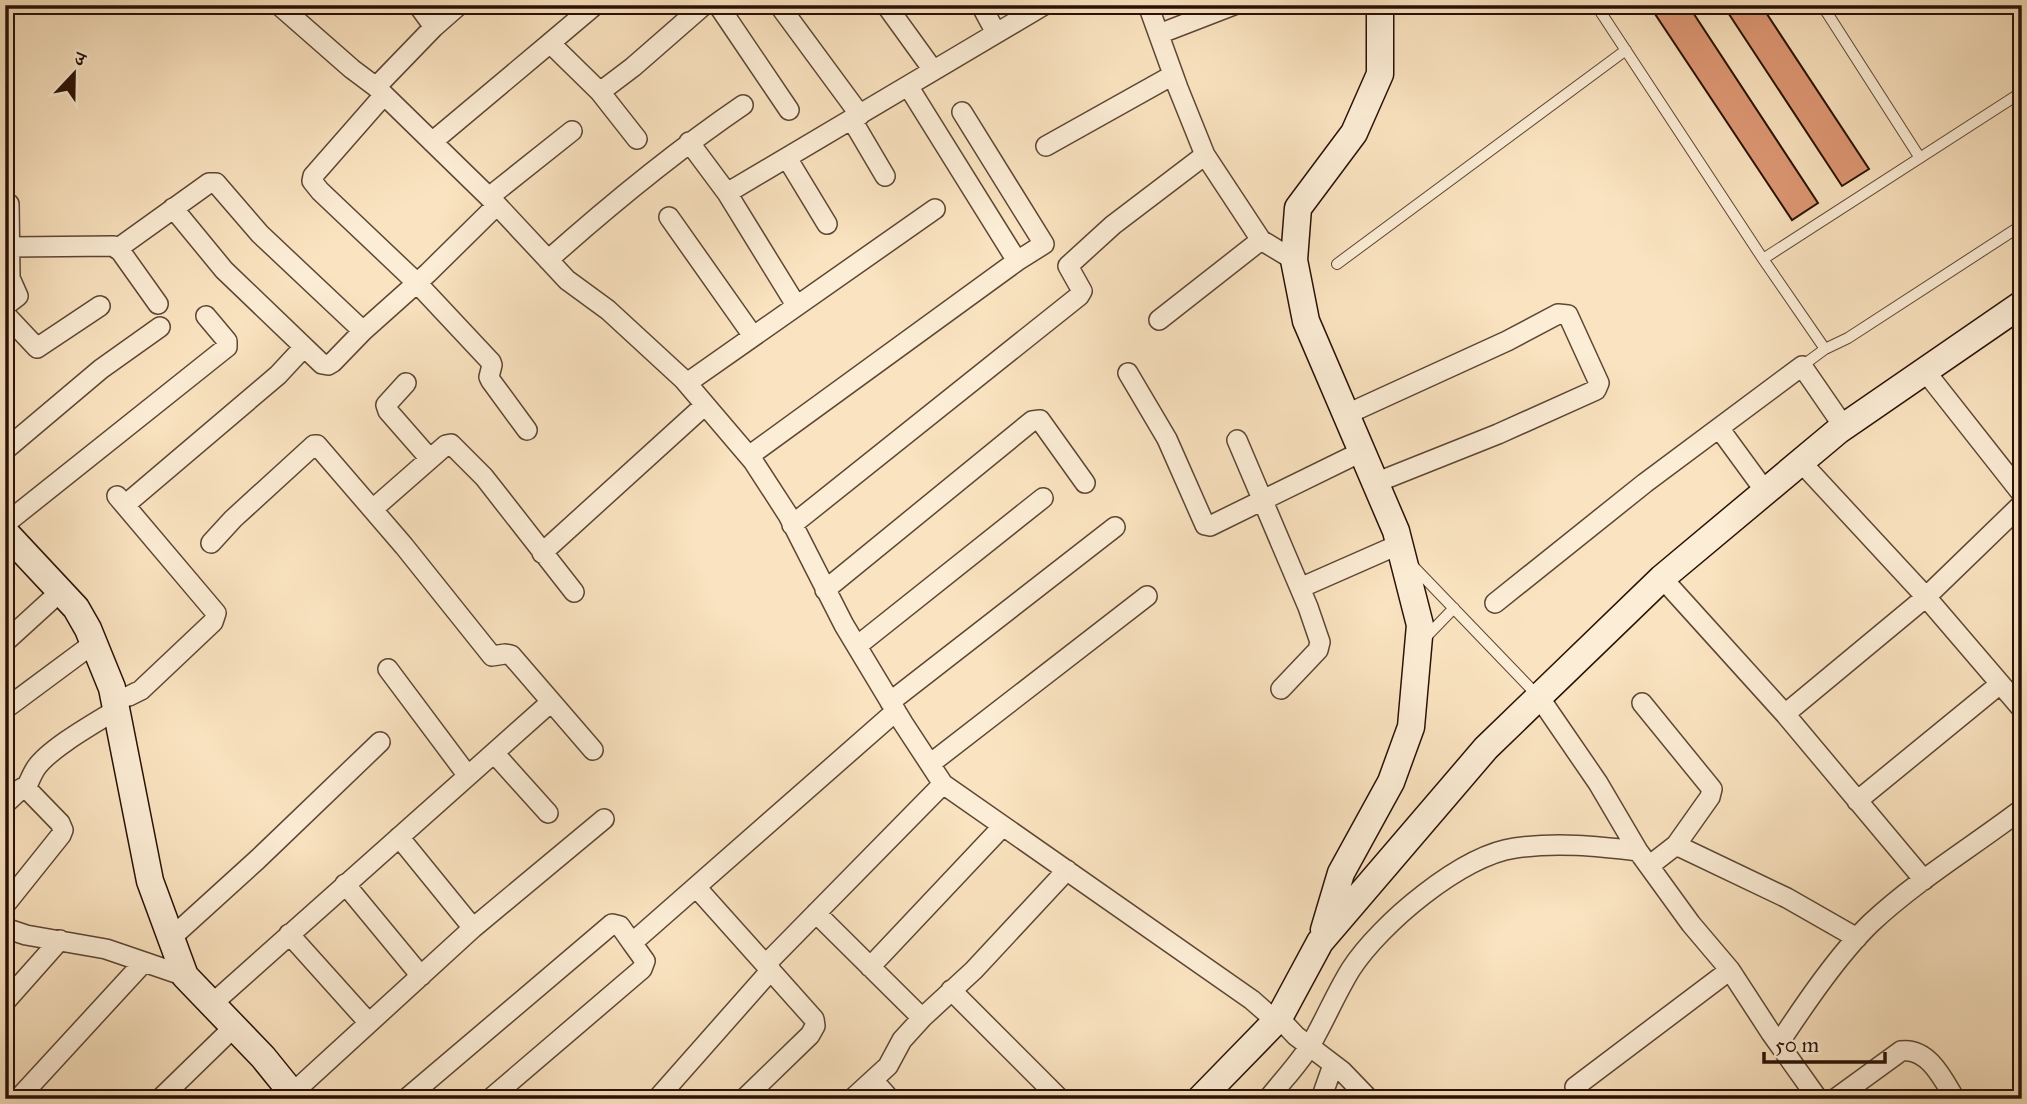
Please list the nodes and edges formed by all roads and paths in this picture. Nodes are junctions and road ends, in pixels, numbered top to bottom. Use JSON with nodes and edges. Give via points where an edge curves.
{"nodes":[{"id":1,"x":279,"y":5,"type":"edge"},
{"id":2,"x":418,"y":5,"type":"edge"},
{"id":3,"x":459,"y":5,"type":"edge"},
{"id":4,"x":595,"y":5,"type":"edge"},
{"id":5,"x":704,"y":5,"type":"edge"},
{"id":6,"x":718,"y":5,"type":"edge"},
{"id":7,"x":779,"y":5,"type":"edge"},
{"id":8,"x":886,"y":5,"type":"edge"},
{"id":9,"x":981,"y":5,"type":"edge"},
{"id":10,"x":1044,"y":5,"type":"edge"},
{"id":11,"x":1148,"y":5,"type":"edge"},
{"id":12,"x":1234,"y":5,"type":"edge"},
{"id":13,"x":1380,"y":5,"type":"edge"},
{"id":14,"x":1597,"y":5,"type":"edge"},
{"id":15,"x":1822,"y":5,"type":"edge"},
{"id":16,"x":434,"y":27,"type":"junction"},
{"id":17,"x":996,"y":33,"type":"junction"},
{"id":18,"x":1159,"y":34,"type":"junction"},
{"id":19,"x":550,"y":43,"type":"junction"},
{"id":20,"x":1626,"y":50,"type":"junction"},
{"id":21,"x":933,"y":70,"type":"junction"},
{"id":22,"x":1173,"y":75,"type":"junction"},
{"id":23,"x":908,"y":86,"type":"junction"},
{"id":24,"x":380,"y":91,"type":"junction"},
{"id":25,"x":600,"y":92,"type":"junction"},
{"id":26,"x":2022,"y":92,"type":"edge"},
{"id":27,"x":743,"y":105,"type":"dead end"},
{"id":28,"x":789,"y":110,"type":"dead end"},
{"id":29,"x":962,"y":112,"type":"dead end"},
{"id":30,"x":856,"y":117,"type":"junction"},
{"id":31,"x":572,"y":131,"type":"dead end"},
{"id":32,"x":637,"y":139,"type":"dead end"},
{"id":33,"x":432,"y":142,"type":"junction"},
{"id":34,"x":689,"y":142,"type":"junction"},
{"id":35,"x":1046,"y":146,"type":"dead end"},
{"id":36,"x":1205,"y":155,"type":"junction"},
{"id":37,"x":787,"y":158,"type":"junction"},
{"id":38,"x":1920,"y":158,"type":"junction"},
{"id":39,"x":885,"y":176,"type":"dead end"},
{"id":40,"x":727,"y":193,"type":"junction"},
{"id":41,"x":493,"y":201,"type":"junction"},
{"id":42,"x":9,"y":204,"type":"dead end"},
{"id":43,"x":173,"y":208,"type":"junction"},
{"id":44,"x":935,"y":209,"type":"dead end"},
{"id":45,"x":670,"y":217,"type":"dead end"},
{"id":46,"x":827,"y":224,"type":"dead end"},
{"id":47,"x":2022,"y":225,"type":"edge"},
{"id":48,"x":1261,"y":240,"type":"junction"},
{"id":49,"x":1044,"y":244,"type":"junction"},
{"id":50,"x":10,"y":247,"type":"junction"},
{"id":51,"x":117,"y":249,"type":"junction"},
{"id":52,"x":1763,"y":259,"type":"junction"},
{"id":53,"x":548,"y":260,"type":"junction"},
{"id":54,"x":1294,"y":260,"type":"junction"},
{"id":55,"x":1017,"y":261,"type":"junction"},
{"id":56,"x":1337,"y":264,"type":"dead end"},
{"id":57,"x":1068,"y":266,"type":"junction"},
{"id":58,"x":418,"y":283,"type":"junction"},
{"id":59,"x":2022,"y":303,"type":"edge"},
{"id":60,"x":159,"y":304,"type":"dead end"},
{"id":61,"x":796,"y":305,"type":"junction"},
{"id":62,"x":5,"y":306,"type":"edge"},
{"id":63,"x":100,"y":306,"type":"dead end"},
{"id":64,"x":5,"y":314,"type":"edge"},
{"id":65,"x":206,"y":316,"type":"dead end"},
{"id":66,"x":1159,"y":320,"type":"dead end"},
{"id":67,"x":160,"y":327,"type":"dead end"},
{"id":68,"x":363,"y":331,"type":"junction"},
{"id":69,"x":753,"y":336,"type":"junction"},
{"id":70,"x":304,"y":347,"type":"junction"},
{"id":71,"x":1825,"y":349,"type":"junction"},
{"id":72,"x":1802,"y":366,"type":"junction"},
{"id":73,"x":1924,"y":370,"type":"junction"},
{"id":74,"x":1128,"y":373,"type":"dead end"},
{"id":75,"x":406,"y":383,"type":"dead end"},
{"id":76,"x":687,"y":383,"type":"junction"},
{"id":77,"x":705,"y":405,"type":"junction"},
{"id":78,"x":1345,"y":415,"type":"junction"},
{"id":79,"x":1844,"y":427,"type":"junction"},
{"id":80,"x":1719,"y":428,"type":"junction"},
{"id":81,"x":527,"y":430,"type":"dead end"},
{"id":82,"x":1237,"y":440,"type":"dead end"},
{"id":83,"x":5,"y":450,"type":"edge"},
{"id":84,"x":1361,"y":452,"type":"junction"},
{"id":85,"x":748,"y":456,"type":"junction"},
{"id":86,"x":430,"y":459,"type":"junction"},
{"id":87,"x":1800,"y":461,"type":"junction"},
{"id":88,"x":1375,"y":483,"type":"junction"},
{"id":89,"x":1085,"y":484,"type":"dead end"},
{"id":90,"x":1765,"y":491,"type":"junction"},
{"id":91,"x":2022,"y":494,"type":"edge"},
{"id":92,"x":1043,"y":498,"type":"dead end"},
{"id":93,"x":1263,"y":499,"type":"junction"},
{"id":94,"x":2022,"y":504,"type":"edge"},
{"id":95,"x":373,"y":509,"type":"junction"},
{"id":96,"x":5,"y":524,"type":"edge"},
{"id":97,"x":792,"y":525,"type":"junction"},
{"id":98,"x":1115,"y":527,"type":"dead end"},
{"id":99,"x":5,"y":532,"type":"edge"},
{"id":100,"x":211,"y":543,"type":"dead end"},
{"id":101,"x":1401,"y":550,"type":"junction"},
{"id":102,"x":542,"y":553,"type":"junction"},
{"id":103,"x":1662,"y":578,"type":"junction"},
{"id":104,"x":1300,"y":588,"type":"junction"},
{"id":105,"x":825,"y":590,"type":"junction"},
{"id":106,"x":61,"y":591,"type":"junction"},
{"id":107,"x":574,"y":592,"type":"dead end"},
{"id":108,"x":1147,"y":596,"type":"dead end"},
{"id":109,"x":1926,"y":597,"type":"junction"},
{"id":110,"x":1495,"y":603,"type":"dead end"},
{"id":111,"x":1454,"y":608,"type":"junction"},
{"id":112,"x":5,"y":642,"type":"edge"},
{"id":113,"x":94,"y":643,"type":"junction"},
{"id":114,"x":1418,"y":645,"type":"junction"},
{"id":115,"x":857,"y":646,"type":"junction"},
{"id":116,"x":388,"y":669,"type":"dead end"},
{"id":117,"x":2000,"y":684,"type":"junction"},
{"id":118,"x":1281,"y":689,"type":"dead end"},
{"id":119,"x":1539,"y":697,"type":"junction"},
{"id":120,"x":551,"y":702,"type":"junction"},
{"id":121,"x":1642,"y":703,"type":"dead end"},
{"id":122,"x":115,"y":704,"type":"junction"},
{"id":123,"x":893,"y":707,"type":"junction"},
{"id":124,"x":5,"y":709,"type":"edge"},
{"id":125,"x":2022,"y":709,"type":"edge"},
{"id":126,"x":1784,"y":714,"type":"junction"},
{"id":127,"x":380,"y":742,"type":"dead end"},
{"id":128,"x":593,"y":750,"type":"dead end"},
{"id":129,"x":494,"y":753,"type":"junction"},
{"id":130,"x":930,"y":764,"type":"junction"},
{"id":131,"x":468,"y":776,"type":"junction"},
{"id":132,"x":943,"y":784,"type":"junction"},
{"id":133,"x":26,"y":788,"type":"junction"},
{"id":134,"x":1857,"y":801,"type":"junction"},
{"id":135,"x":5,"y":804,"type":"edge"},
{"id":136,"x":2022,"y":809,"type":"edge"},
{"id":137,"x":548,"y":813,"type":"dead end"},
{"id":138,"x":604,"y":819,"type":"dead end"},
{"id":139,"x":1003,"y":826,"type":"junction"},
{"id":140,"x":399,"y":837,"type":"junction"},
{"id":141,"x":1676,"y":845,"type":"junction"},
{"id":142,"x":1643,"y":858,"type":"junction"},
{"id":143,"x":1066,"y":870,"type":"junction"},
{"id":144,"x":1924,"y":880,"type":"junction"},
{"id":145,"x":345,"y":884,"type":"junction"},
{"id":146,"x":696,"y":887,"type":"junction"},
{"id":147,"x":5,"y":905,"type":"edge"},
{"id":148,"x":816,"y":913,"type":"junction"},
{"id":149,"x":5,"y":928,"type":"edge"},
{"id":150,"x":473,"y":928,"type":"junction"},
{"id":151,"x":289,"y":934,"type":"junction"},
{"id":152,"x":171,"y":938,"type":"junction"},
{"id":153,"x":1857,"y":938,"type":"junction"},
{"id":154,"x":60,"y":940,"type":"junction"},
{"id":155,"x":1320,"y":942,"type":"junction"},
{"id":156,"x":632,"y":943,"type":"junction"},
{"id":157,"x":144,"y":962,"type":"junction"},
{"id":158,"x":768,"y":967,"type":"junction"},
{"id":159,"x":870,"y":967,"type":"junction"},
{"id":160,"x":1730,"y":970,"type":"junction"},
{"id":161,"x":185,"y":975,"type":"junction"},
{"id":162,"x":421,"y":976,"type":"junction"},
{"id":163,"x":951,"y":990,"type":"junction"},
{"id":164,"x":5,"y":1002,"type":"edge"},
{"id":165,"x":212,"y":1004,"type":"junction"},
{"id":166,"x":922,"y":1018,"type":"junction"},
{"id":167,"x":1277,"y":1019,"type":"junction"},
{"id":168,"x":369,"y":1024,"type":"junction"},
{"id":169,"x":234,"y":1027,"type":"junction"},
{"id":170,"x":1780,"y":1043,"type":"junction"},
{"id":171,"x":1310,"y":1045,"type":"junction"},
{"id":172,"x":1333,"y":1065,"type":"junction"},
{"id":173,"x":873,"y":1080,"type":"junction"},
{"id":174,"x":1574,"y":1087,"type":"dead end"},
{"id":175,"x":291,"y":1097,"type":"edge"},
{"id":176,"x":18,"y":1099,"type":"edge"},
{"id":177,"x":160,"y":1099,"type":"edge"},
{"id":178,"x":406,"y":1099,"type":"edge"},
{"id":179,"x":490,"y":1099,"type":"edge"},
{"id":180,"x":657,"y":1099,"type":"edge"},
{"id":181,"x":744,"y":1099,"type":"edge"},
{"id":182,"x":852,"y":1099,"type":"edge"},
{"id":183,"x":890,"y":1099,"type":"edge"},
{"id":184,"x":1060,"y":1099,"type":"edge"},
{"id":185,"x":1200,"y":1099,"type":"edge"},
{"id":186,"x":1268,"y":1099,"type":"edge"},
{"id":187,"x":1321,"y":1099,"type":"edge"},
{"id":188,"x":1369,"y":1099,"type":"edge"},
{"id":189,"x":1818,"y":1099,"type":"edge"},
{"id":190,"x":1835,"y":1099,"type":"edge"},
{"id":191,"x":1955,"y":1099,"type":"edge"}],
"edges":[{"from":1,"to":24,"type":"street"},
{"from":2,"to":16,"type":"street"},
{"from":3,"to":16,"type":"street"},
{"from":4,"to":19,"type":"street"},
{"from":5,"to":25,"type":"street"},
{"from":6,"to":28,"type":"street"},
{"from":7,"to":30,"type":"street"},
{"from":8,"to":21,"type":"street"},
{"from":9,"to":17,"type":"street"},
{"from":10,"to":17,"type":"street"},
{"from":11,"to":18,"type":"street"},
{"from":12,"to":18,"type":"street"},
{"from":13,"to":54,"type":"street","via":[[1380,74],[1354,133],[1298,208]]},
{"from":14,"to":20,"type":"lane"},
{"from":15,"to":38,"type":"lane"},
{"from":16,"to":24,"type":"street"},
{"from":17,"to":21,"type":"street"},
{"from":18,"to":22,"type":"street"},
{"from":19,"to":25,"type":"street"},
{"from":19,"to":33,"type":"street"},
{"from":20,"to":52,"type":"lane"},
{"from":20,"to":56,"type":"lane"},
{"from":21,"to":23,"type":"street"},
{"from":22,"to":35,"type":"street"},
{"from":22,"to":36,"type":"street"},
{"from":23,"to":30,"type":"street"},
{"from":23,"to":55,"type":"street"},
{"from":24,"to":33,"type":"street"},
{"from":24,"to":58,"type":"street","via":[[312,181]]},
{"from":25,"to":32,"type":"street"},
{"from":26,"to":38,"type":"lane"},
{"from":27,"to":34,"type":"street"},
{"from":29,"to":49,"type":"street"},
{"from":30,"to":37,"type":"street"},
{"from":30,"to":39,"type":"street"},
{"from":31,"to":41,"type":"street"},
{"from":33,"to":41,"type":"street"},
{"from":34,"to":40,"type":"street"},
{"from":34,"to":53,"type":"street"},
{"from":36,"to":48,"type":"street"},
{"from":36,"to":57,"type":"street","via":[[1113,225]]},
{"from":37,"to":40,"type":"street"},
{"from":37,"to":46,"type":"street"},
{"from":38,"to":52,"type":"lane"},
{"from":40,"to":61,"type":"street"},
{"from":41,"to":53,"type":"street"},
{"from":41,"to":58,"type":"street"},
{"from":42,"to":50,"type":"street"},
{"from":43,"to":51,"type":"street"},
{"from":43,"to":68,"type":"street","via":[[209,183],[216,183],[260,234]]},
{"from":43,"to":70,"type":"street","via":[[224,270]]},
{"from":44,"to":61,"type":"street"},
{"from":45,"to":69,"type":"street"},
{"from":47,"to":71,"type":"lane"},
{"from":48,"to":54,"type":"street"},
{"from":48,"to":66,"type":"street"},
{"from":49,"to":55,"type":"street"},
{"from":49,"to":57,"type":"street","via":[[1059,265]]},
{"from":50,"to":51,"type":"street"},
{"from":50,"to":62,"type":"street","via":[[10,278],[18,296]]},
{"from":51,"to":60,"type":"street"},
{"from":52,"to":71,"type":"lane"},
{"from":53,"to":76,"type":"street"},
{"from":54,"to":78,"type":"street","via":[[1306,321]]},
{"from":55,"to":85,"type":"street"},
{"from":57,"to":97,"type":"street","via":[[1081,286],[1079,296]]},
{"from":58,"to":68,"type":"street"},
{"from":58,"to":81,"type":"street","via":[[491,362],[491,381]]},
{"from":59,"to":73,"type":"street"},
{"from":61,"to":69,"type":"street"},
{"from":63,"to":64,"type":"street","via":[[37,348]]},
{"from":65,"to":96,"type":"street","via":[[227,347]]},
{"from":67,"to":83,"type":"street","via":[[101,369]]},
{"from":68,"to":70,"type":"street","via":[[328,365]]},
{"from":69,"to":76,"type":"street"},
{"from":70,"to":122,"type":"street","via":[[278,375],[121,500],[216,613],[213,622],[141,690]]},
{"from":71,"to":72,"type":"lane"},
{"from":72,"to":79,"type":"street"},
{"from":72,"to":80,"type":"street"},
{"from":73,"to":79,"type":"street"},
{"from":73,"to":91,"type":"street"},
{"from":74,"to":93,"type":"street","via":[[1167,439],[1205,526]]},
{"from":75,"to":86,"type":"street","via":[[386,405]]},
{"from":76,"to":77,"type":"street"},
{"from":77,"to":85,"type":"street"},
{"from":77,"to":102,"type":"street"},
{"from":78,"to":84,"type":"street"},
{"from":78,"to":88,"type":"street","via":[[1558,314],[1569,315],[1575,326],[1599,383],[1596,390]]},
{"from":79,"to":87,"type":"street"},
{"from":80,"to":90,"type":"street"},
{"from":80,"to":110,"type":"street"},
{"from":82,"to":93,"type":"street"},
{"from":84,"to":88,"type":"street"},
{"from":84,"to":93,"type":"street"},
{"from":85,"to":97,"type":"street"},
{"from":86,"to":95,"type":"street"},
{"from":86,"to":102,"type":"street","via":[[446,445],[456,447]]},
{"from":87,"to":90,"type":"street"},
{"from":87,"to":109,"type":"street"},
{"from":88,"to":101,"type":"street"},
{"from":89,"to":105,"type":"street","via":[[1040,420],[1032,421]]},
{"from":90,"to":103,"type":"street"},
{"from":92,"to":115,"type":"street"},
{"from":93,"to":104,"type":"street"},
{"from":94,"to":109,"type":"street"},
{"from":95,"to":100,"type":"street","via":[[316,445]]},
{"from":95,"to":120,"type":"street","via":[[492,656],[511,655]]},
{"from":97,"to":105,"type":"street"},
{"from":98,"to":123,"type":"street"},
{"from":99,"to":106,"type":"street"},
{"from":101,"to":104,"type":"street"},
{"from":101,"to":111,"type":"lane"},
{"from":101,"to":114,"type":"street","via":[[1420,625]]},
{"from":102,"to":107,"type":"street"},
{"from":103,"to":119,"type":"street"},
{"from":103,"to":126,"type":"street"},
{"from":104,"to":118,"type":"street","via":[[1320,646]]},
{"from":105,"to":115,"type":"street"},
{"from":106,"to":112,"type":"street"},
{"from":106,"to":113,"type":"street","via":[[76,608]]},
{"from":108,"to":130,"type":"street"},
{"from":109,"to":117,"type":"street"},
{"from":109,"to":126,"type":"street"},
{"from":111,"to":114,"type":"lane"},
{"from":111,"to":119,"type":"lane"},
{"from":113,"to":122,"type":"street"},
{"from":113,"to":124,"type":"street"},
{"from":114,"to":155,"type":"street","via":[[1411,727],[1391,782],[1341,873]]},
{"from":115,"to":123,"type":"street"},
{"from":116,"to":131,"type":"street"},
{"from":117,"to":125,"type":"street"},
{"from":117,"to":134,"type":"street"},
{"from":119,"to":142,"type":"street"},
{"from":119,"to":155,"type":"street","via":[[1486,748]]},
{"from":120,"to":128,"type":"street"},
{"from":120,"to":129,"type":"street"},
{"from":121,"to":141,"type":"street","via":[[1712,789]]},
{"from":122,"to":133,"type":"street","via":[[44,760]]},
{"from":122,"to":152,"type":"street","via":[[150,881]]},
{"from":123,"to":130,"type":"street"},
{"from":123,"to":146,"type":"street"},
{"from":126,"to":134,"type":"street"},
{"from":127,"to":152,"type":"street"},
{"from":129,"to":131,"type":"street"},
{"from":129,"to":137,"type":"street"},
{"from":130,"to":132,"type":"street"},
{"from":131,"to":140,"type":"street"},
{"from":132,"to":139,"type":"street"},
{"from":132,"to":148,"type":"street"},
{"from":133,"to":135,"type":"street"},
{"from":133,"to":147,"type":"street","via":[[63,830]]},
{"from":134,"to":144,"type":"street"},
{"from":136,"to":144,"type":"street"},
{"from":138,"to":150,"type":"street"},
{"from":139,"to":143,"type":"street"},
{"from":139,"to":159,"type":"street"},
{"from":140,"to":145,"type":"street"},
{"from":140,"to":150,"type":"street"},
{"from":141,"to":142,"type":"street"},
{"from":141,"to":153,"type":"street"},
{"from":142,"to":160,"type":"street"},
{"from":142,"to":171,"type":"street","via":[[1565,844],[1513,848],[1468,865],[1420,896],[1386,926],[1353,967]]},
{"from":143,"to":163,"type":"street"},
{"from":143,"to":167,"type":"street"},
{"from":144,"to":153,"type":"street"},
{"from":145,"to":151,"type":"street"},
{"from":145,"to":162,"type":"street"},
{"from":146,"to":156,"type":"street"},
{"from":146,"to":158,"type":"street"},
{"from":148,"to":158,"type":"street"},
{"from":148,"to":159,"type":"street"},
{"from":149,"to":154,"type":"street"},
{"from":150,"to":162,"type":"street"},
{"from":151,"to":165,"type":"street"},
{"from":151,"to":168,"type":"street"},
{"from":152,"to":161,"type":"street"},
{"from":153,"to":170,"type":"street"},
{"from":154,"to":157,"type":"street"},
{"from":154,"to":164,"type":"street"},
{"from":155,"to":167,"type":"street"},
{"from":156,"to":178,"type":"street","via":[[620,926],[612,924]]},
{"from":156,"to":179,"type":"street","via":[[645,961],[642,969]]},
{"from":157,"to":161,"type":"street"},
{"from":157,"to":176,"type":"street"},
{"from":158,"to":180,"type":"street"},
{"from":158,"to":181,"type":"street","via":[[810,1013],[815,1026]]},
{"from":159,"to":166,"type":"street"},
{"from":160,"to":170,"type":"street"},
{"from":160,"to":174,"type":"street"},
{"from":161,"to":165,"type":"street"},
{"from":162,"to":168,"type":"street"},
{"from":163,"to":166,"type":"street"},
{"from":163,"to":184,"type":"street"},
{"from":165,"to":169,"type":"street"},
{"from":166,"to":173,"type":"street"},
{"from":167,"to":171,"type":"street"},
{"from":167,"to":185,"type":"street"},
{"from":168,"to":175,"type":"street"},
{"from":169,"to":175,"type":"street","via":[[263,1057]]},
{"from":169,"to":177,"type":"street"},
{"from":170,"to":189,"type":"street"},
{"from":171,"to":172,"type":"street"},
{"from":171,"to":186,"type":"street"},
{"from":172,"to":187,"type":"street"},
{"from":172,"to":188,"type":"street"},
{"from":173,"to":182,"type":"street"},
{"from":173,"to":183,"type":"street"},
{"from":190,"to":191,"type":"street","via":[[1910,1049],[1926,1058]]}]}
